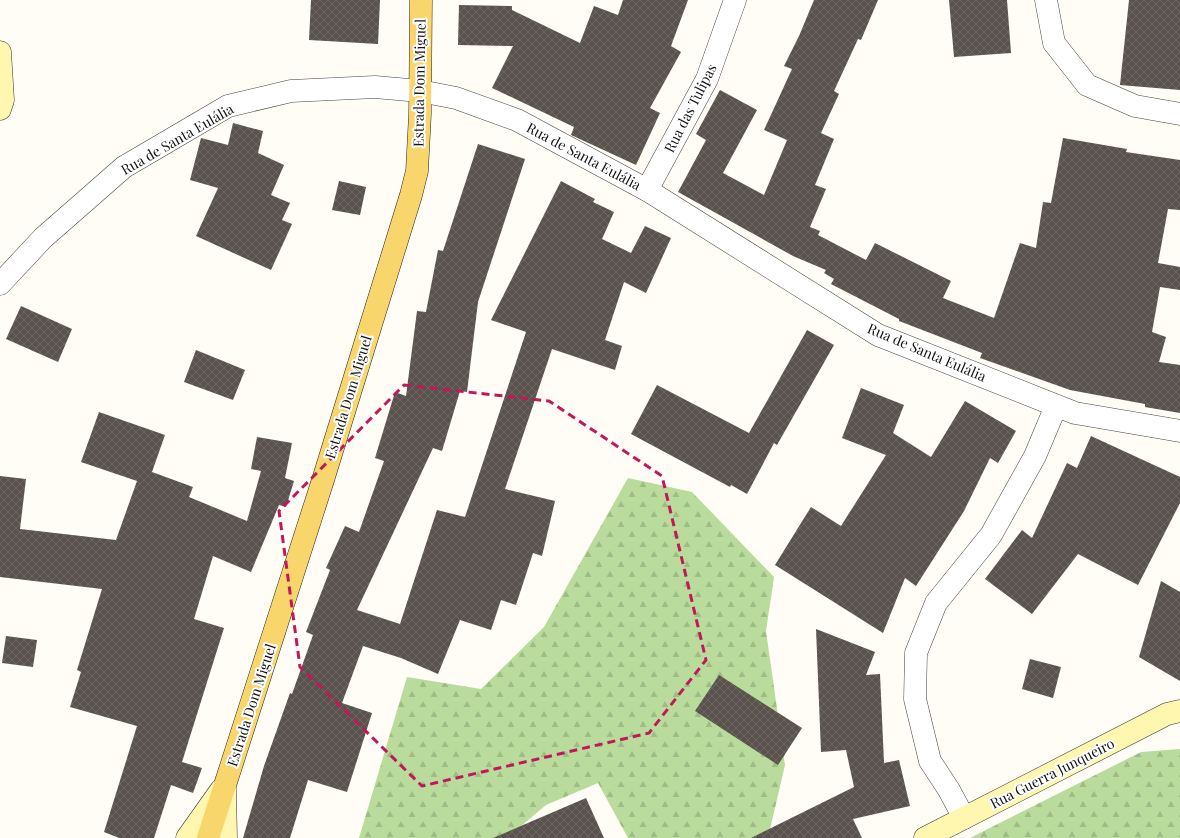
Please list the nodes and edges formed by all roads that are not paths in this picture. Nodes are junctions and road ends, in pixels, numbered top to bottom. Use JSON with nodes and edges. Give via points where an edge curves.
{"nodes":[{"id":1,"x":421,"y":0,"type":"edge"},
{"id":2,"x":735,"y":0,"type":"edge"},
{"id":3,"x":1046,"y":0,"type":"edge"},
{"id":4,"x":0,"y":52,"type":"edge"},
{"id":5,"x":420,"y":92,"type":"junction"},
{"id":6,"x":0,"y":109,"type":"edge"},
{"id":7,"x":1180,"y":114,"type":"edge"},
{"id":8,"x":647,"y":190,"type":"junction"},
{"id":9,"x":0,"y":284,"type":"edge"},
{"id":10,"x":1056,"y":406,"type":"junction"},
{"id":11,"x":1180,"y":431,"type":"edge"},
{"id":12,"x":1180,"y":711,"type":"edge"},
{"id":13,"x":225,"y":784,"type":"junction"},
{"id":14,"x":964,"y":818,"type":"junction"},
{"id":15,"x":187,"y":838,"type":"edge"},
{"id":16,"x":208,"y":838,"type":"edge"},
{"id":17,"x":226,"y":838,"type":"edge"},
{"id":18,"x":925,"y":838,"type":"edge"}],
"edges":[{"from":1,"to":5,"type":"main road","name":"Estrada Dom Miguel"},
{"from":2,"to":8,"type":"street","name":"Rua das Tulipas","via":[[707,79]]},
{"from":3,"to":7,"type":"street","via":[[1054,43],[1086,85],[1135,106]]},
{"from":4,"to":6,"type":"street","via":[[3,100]]},
{"from":5,"to":8,"type":"street","name":"Rua de Santa Eulália","via":[[456,98],[517,120]]},
{"from":5,"to":9,"type":"street","name":"Rua de Santa Eulália","via":[[375,87],[291,91],[228,106],[124,167],[43,238]]},
{"from":5,"to":13,"type":"main road","name":"Estrada Dom Miguel","via":[[417,171],[411,195]]},
{"from":8,"to":10,"type":"street","name":"Rua de Santa Eulália","via":[[878,334]]},
{"from":10,"to":11,"type":"street","name":"Rua de Santa Eulália","via":[[1075,413]]},
{"from":10,"to":14,"type":"street","via":[[1035,456],[991,535],[936,603],[916,654],[915,699],[930,761]]},
{"from":12,"to":14,"type":"street","name":"Rua Guerra Junqueiro","via":[[1167,714]]},
{"from":13,"to":15,"type":"street","name":"Estrada Dom Miguel"},
{"from":13,"to":16,"type":"main road"},
{"from":13,"to":17,"type":"street","name":"Estrada Dom Miguel"},
{"from":14,"to":18,"type":"street","name":"Rua Guerra Junqueiro"}]}
